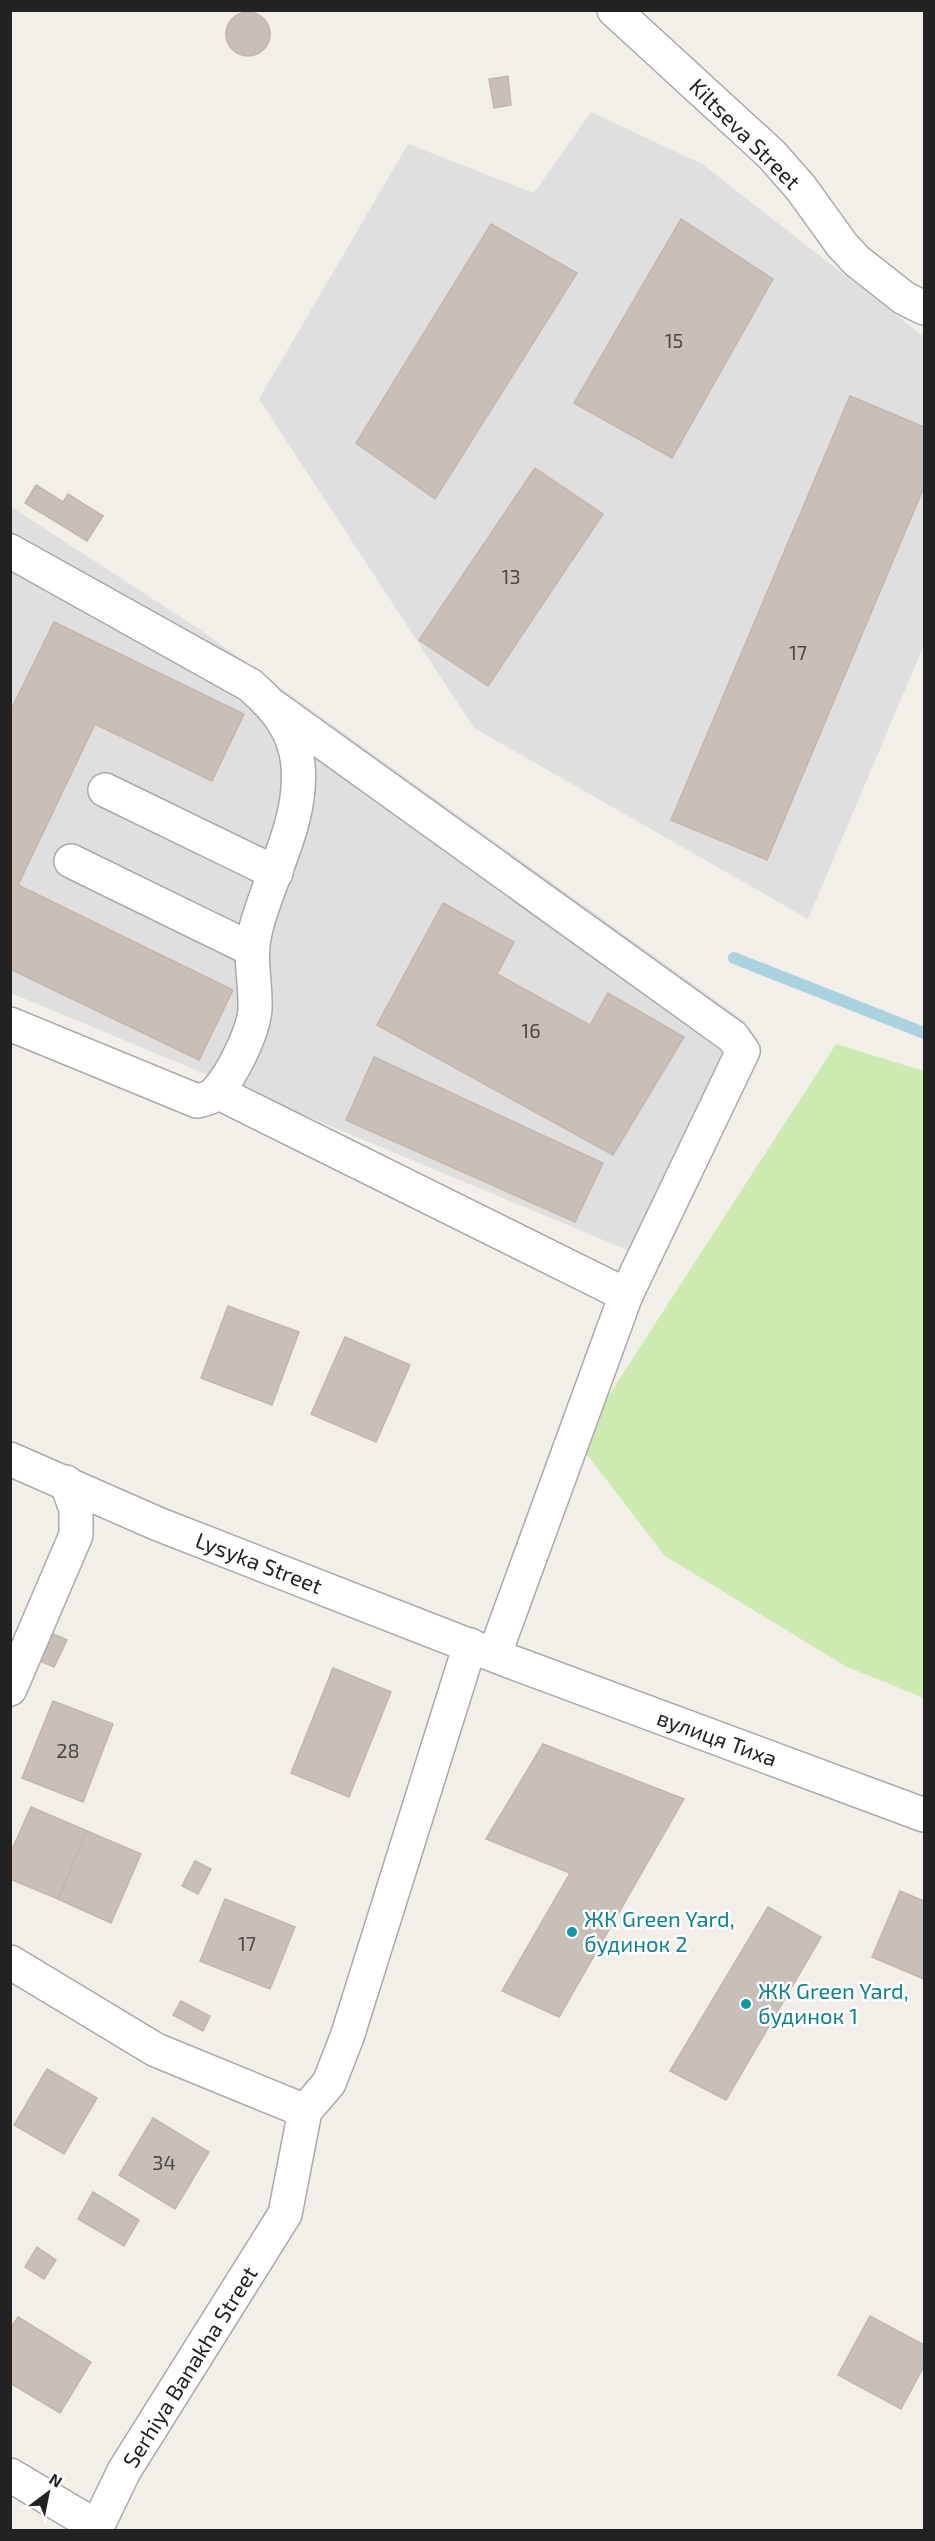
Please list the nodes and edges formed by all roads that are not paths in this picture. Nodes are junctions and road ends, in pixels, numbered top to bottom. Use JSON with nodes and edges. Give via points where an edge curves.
{"nodes":[{"id":1,"x":614,"y":10,"type":"edge"},
{"id":2,"x":924,"y":308,"type":"edge"},
{"id":3,"x":10,"y":551,"type":"edge"},
{"id":4,"x":274,"y":706,"type":"junction"},
{"id":5,"x":105,"y":790,"type":"dead end"},
{"id":6,"x":71,"y":861,"type":"dead end"},
{"id":7,"x":276,"y":873,"type":"junction"},
{"id":8,"x":251,"y":949,"type":"junction"},
{"id":9,"x":10,"y":1024,"type":"edge"},
{"id":10,"x":217,"y":1092,"type":"junction"},
{"id":11,"x":626,"y":1295,"type":"junction"},
{"id":12,"x":10,"y":1460,"type":"edge"},
{"id":13,"x":66,"y":1482,"type":"junction"},
{"id":14,"x":491,"y":1653,"type":"junction"},
{"id":15,"x":10,"y":1689,"type":"edge"},
{"id":16,"x":924,"y":1815,"type":"edge"},
{"id":17,"x":10,"y":1962,"type":"edge"},
{"id":18,"x":305,"y":2111,"type":"junction"},
{"id":19,"x":10,"y":2475,"type":"edge"},
{"id":20,"x":100,"y":2529,"type":"edge"}],
"edges":[{"from":1,"to":2,"type":"street","name":"Kiltseva Street","via":[[771,154],[857,261],[904,298]]},
{"from":3,"to":4,"type":"street","via":[[250,685]]},
{"from":4,"to":7,"type":"street","via":[[290,732],[298,764],[291,823]]},
{"from":4,"to":11,"type":"street","via":[[740,1043],[741,1060]]},
{"from":5,"to":7,"type":"street"},
{"from":6,"to":8,"type":"street"},
{"from":7,"to":8,"type":"street"},
{"from":8,"to":10,"type":"street","via":[[255,1012],[238,1057]]},
{"from":9,"to":10,"type":"street","via":[[197,1101]]},
{"from":10,"to":11,"type":"street"},
{"from":11,"to":14,"type":"street"},
{"from":12,"to":13,"type":"street","name":"Lysyka Street"},
{"from":13,"to":14,"type":"street","name":"Lysyka Street","via":[[158,1524]]},
{"from":13,"to":15,"type":"street","via":[[76,1509],[76,1535]]},
{"from":14,"to":16,"type":"street","name":"вулиця Тиха"},
{"from":14,"to":18,"type":"street","via":[[329,2083]]},
{"from":17,"to":18,"type":"street","via":[[156,2050]]},
{"from":18,"to":20,"type":"street","name":"Serhiya Banakha Street","via":[[285,2214],[124,2471]]},
{"from":19,"to":20,"type":"street","name":"Serhiya Banakha Street"}]}
